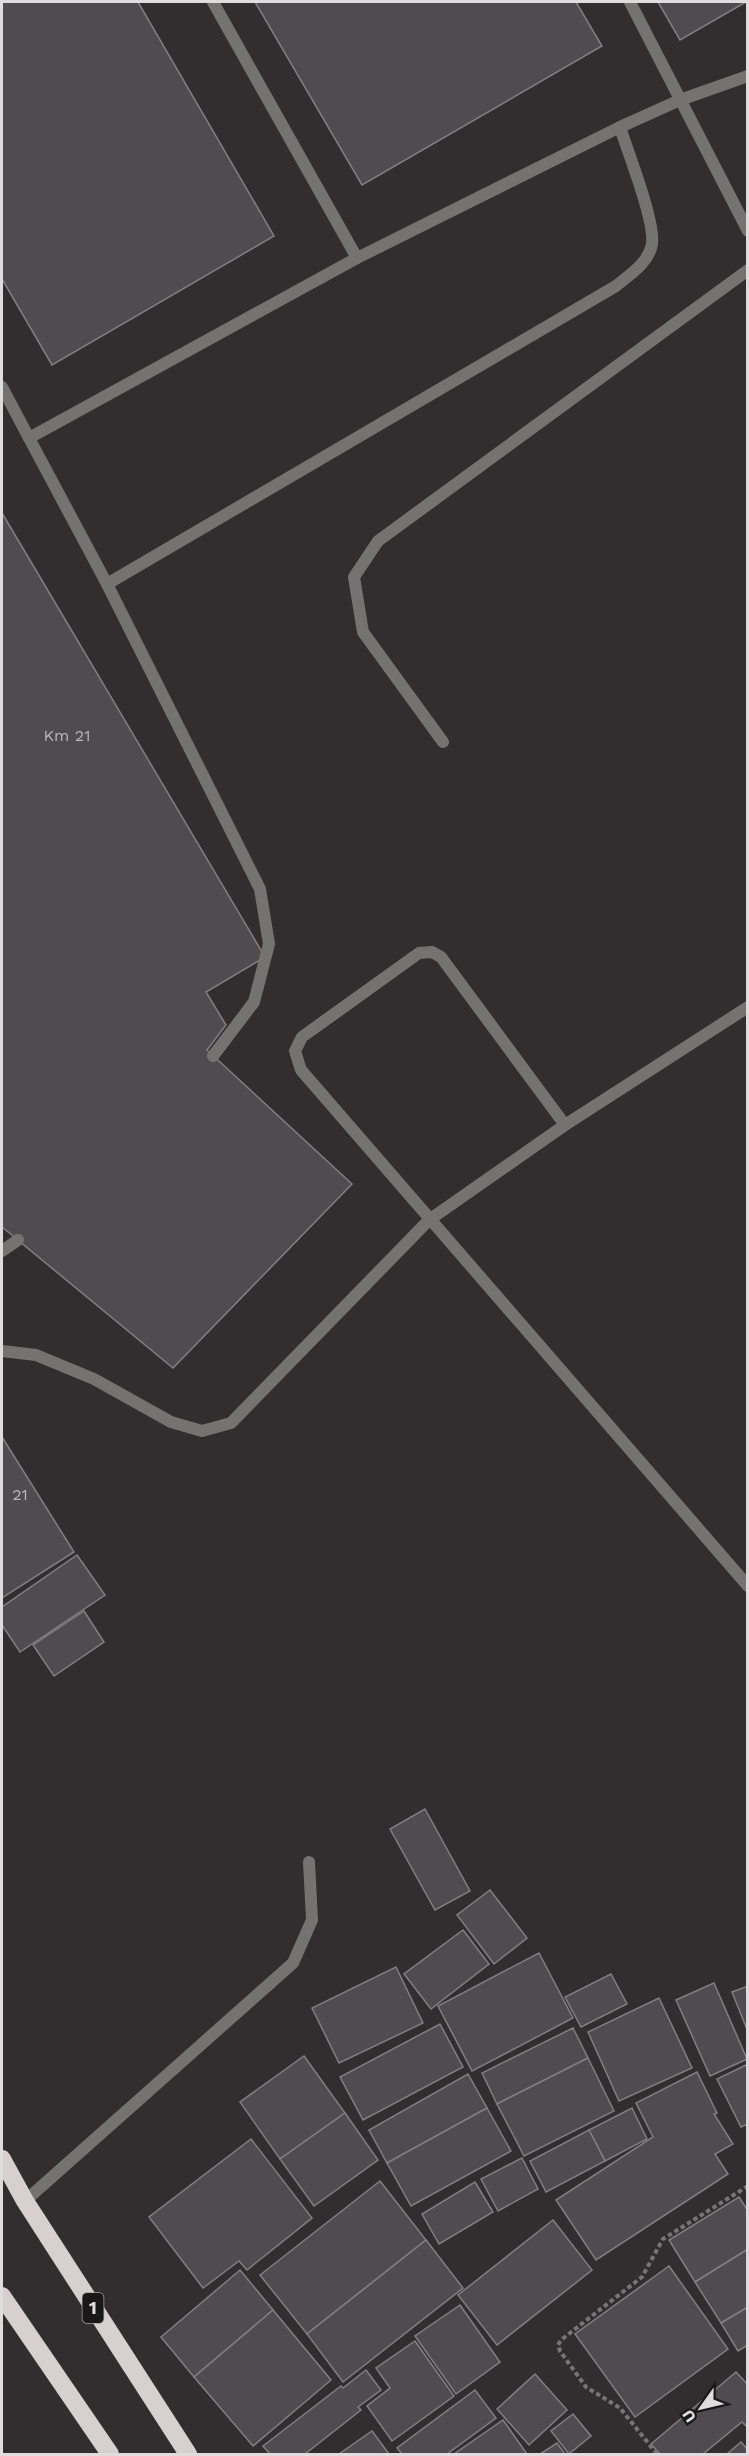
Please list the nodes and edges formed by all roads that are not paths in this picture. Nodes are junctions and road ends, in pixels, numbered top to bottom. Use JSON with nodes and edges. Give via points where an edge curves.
{"nodes":[{"id":1,"x":213,"y":2,"type":"edge"},
{"id":2,"x":630,"y":2,"type":"edge"},
{"id":3,"x":747,"y":76,"type":"edge"},
{"id":4,"x":680,"y":100,"type":"junction"},
{"id":5,"x":620,"y":127,"type":"junction"},
{"id":6,"x":747,"y":231,"type":"edge"},
{"id":7,"x":357,"y":258,"type":"junction"},
{"id":8,"x":747,"y":270,"type":"edge"},
{"id":9,"x":2,"y":387,"type":"edge"},
{"id":10,"x":29,"y":438,"type":"junction"},
{"id":11,"x":107,"y":585,"type":"junction"},
{"id":12,"x":443,"y":742,"type":"dead end"},
{"id":13,"x":747,"y":1007,"type":"edge"},
{"id":14,"x":213,"y":1056,"type":"dead end"},
{"id":15,"x":565,"y":1125,"type":"junction"},
{"id":16,"x":429,"y":1220,"type":"junction"},
{"id":17,"x":18,"y":1240,"type":"dead end"},
{"id":18,"x":2,"y":1251,"type":"edge"},
{"id":19,"x":2,"y":1351,"type":"edge"},
{"id":20,"x":747,"y":1586,"type":"edge"},
{"id":21,"x":309,"y":1862,"type":"dead end"},
{"id":22,"x":2,"y":2159,"type":"edge"},
{"id":23,"x":25,"y":2202,"type":"junction"},
{"id":24,"x":2,"y":2296,"type":"edge"},
{"id":25,"x":110,"y":2454,"type":"edge"},
{"id":26,"x":188,"y":2454,"type":"edge"}],
"edges":[{"from":1,"to":7,"type":"lane"},
{"from":2,"to":4,"type":"lane"},
{"from":3,"to":4,"type":"lane"},
{"from":4,"to":5,"type":"lane"},
{"from":4,"to":6,"type":"lane"},
{"from":5,"to":7,"type":"lane"},
{"from":5,"to":11,"type":"lane","via":[[647,211],[652,245],[641,265],[616,286]]},
{"from":7,"to":10,"type":"lane"},
{"from":8,"to":12,"type":"lane","via":[[378,541],[354,577],[363,632]]},
{"from":9,"to":10,"type":"lane"},
{"from":10,"to":11,"type":"lane"},
{"from":11,"to":14,"type":"lane","via":[[260,889],[269,944],[254,1002]]},
{"from":13,"to":15,"type":"lane"},
{"from":15,"to":16,"type":"lane"},
{"from":15,"to":16,"type":"lane","via":[[441,957],[432,952],[419,953],[302,1037],[295,1051],[301,1070]]},
{"from":16,"to":19,"type":"lane","via":[[231,1423],[202,1431],[171,1422],[94,1380],[36,1355]]},
{"from":16,"to":20,"type":"lane"},
{"from":17,"to":18,"type":"lane"},
{"from":21,"to":23,"type":"lane","via":[[312,1920],[293,1963]]},
{"from":22,"to":23,"type":"highway","number":"1"},
{"from":23,"to":26,"type":"highway","number":"1"},
{"from":24,"to":25,"type":"highway"}]}
